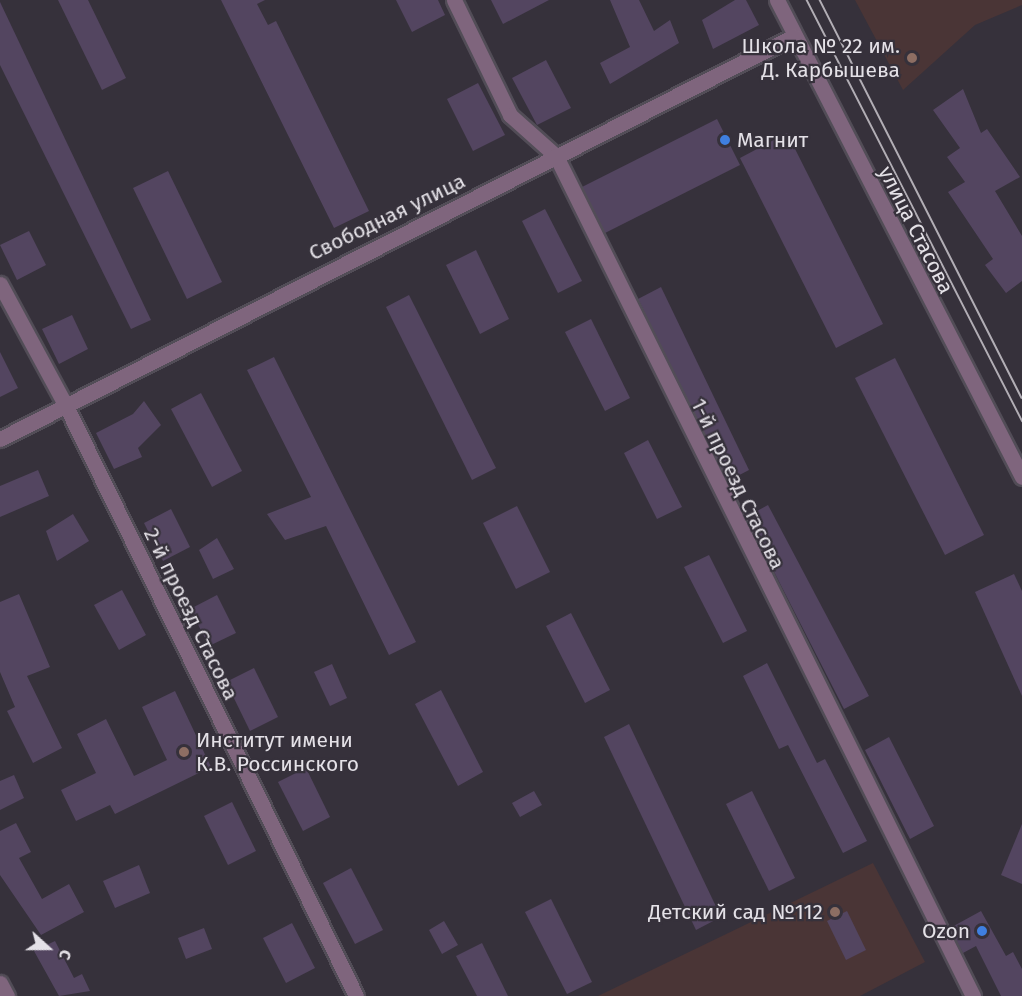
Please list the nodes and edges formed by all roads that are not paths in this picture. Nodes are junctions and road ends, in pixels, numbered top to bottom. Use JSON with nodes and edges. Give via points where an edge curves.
{"nodes":[{"id":1,"x":454,"y":0,"type":"edge"},
{"id":2,"x":777,"y":0,"type":"edge"},
{"id":3,"x":794,"y":36,"type":"junction"},
{"id":4,"x":556,"y":156,"type":"junction"},
{"id":5,"x":0,"y":284,"type":"edge"},
{"id":6,"x":66,"y":406,"type":"junction"},
{"id":7,"x":0,"y":439,"type":"edge"},
{"id":8,"x":1022,"y":477,"type":"edge"},
{"id":9,"x":0,"y":983,"type":"edge"},
{"id":10,"x":7,"y":996,"type":"edge"},
{"id":11,"x":356,"y":996,"type":"edge"},
{"id":12,"x":973,"y":996,"type":"edge"}],
"edges":[{"from":1,"to":4,"type":"street","name":"1-й проезд Стасова","via":[[510,115]]},
{"from":2,"to":3,"type":"street","name":"улица Стасова"},
{"from":3,"to":4,"type":"street","name":"Свободная улица"},
{"from":3,"to":8,"type":"street","name":"улица Стасова"},
{"from":4,"to":6,"type":"street","name":"Свободная улица","via":[[203,331]]},
{"from":4,"to":12,"type":"street","name":"1-й проезд Стасова"},
{"from":5,"to":6,"type":"street","name":"2-й проезд Стасова"},
{"from":6,"to":7,"type":"street","name":"Свободная улица"},
{"from":6,"to":11,"type":"street","name":"2-й проезд Стасова"},
{"from":9,"to":10,"type":"street"}]}
